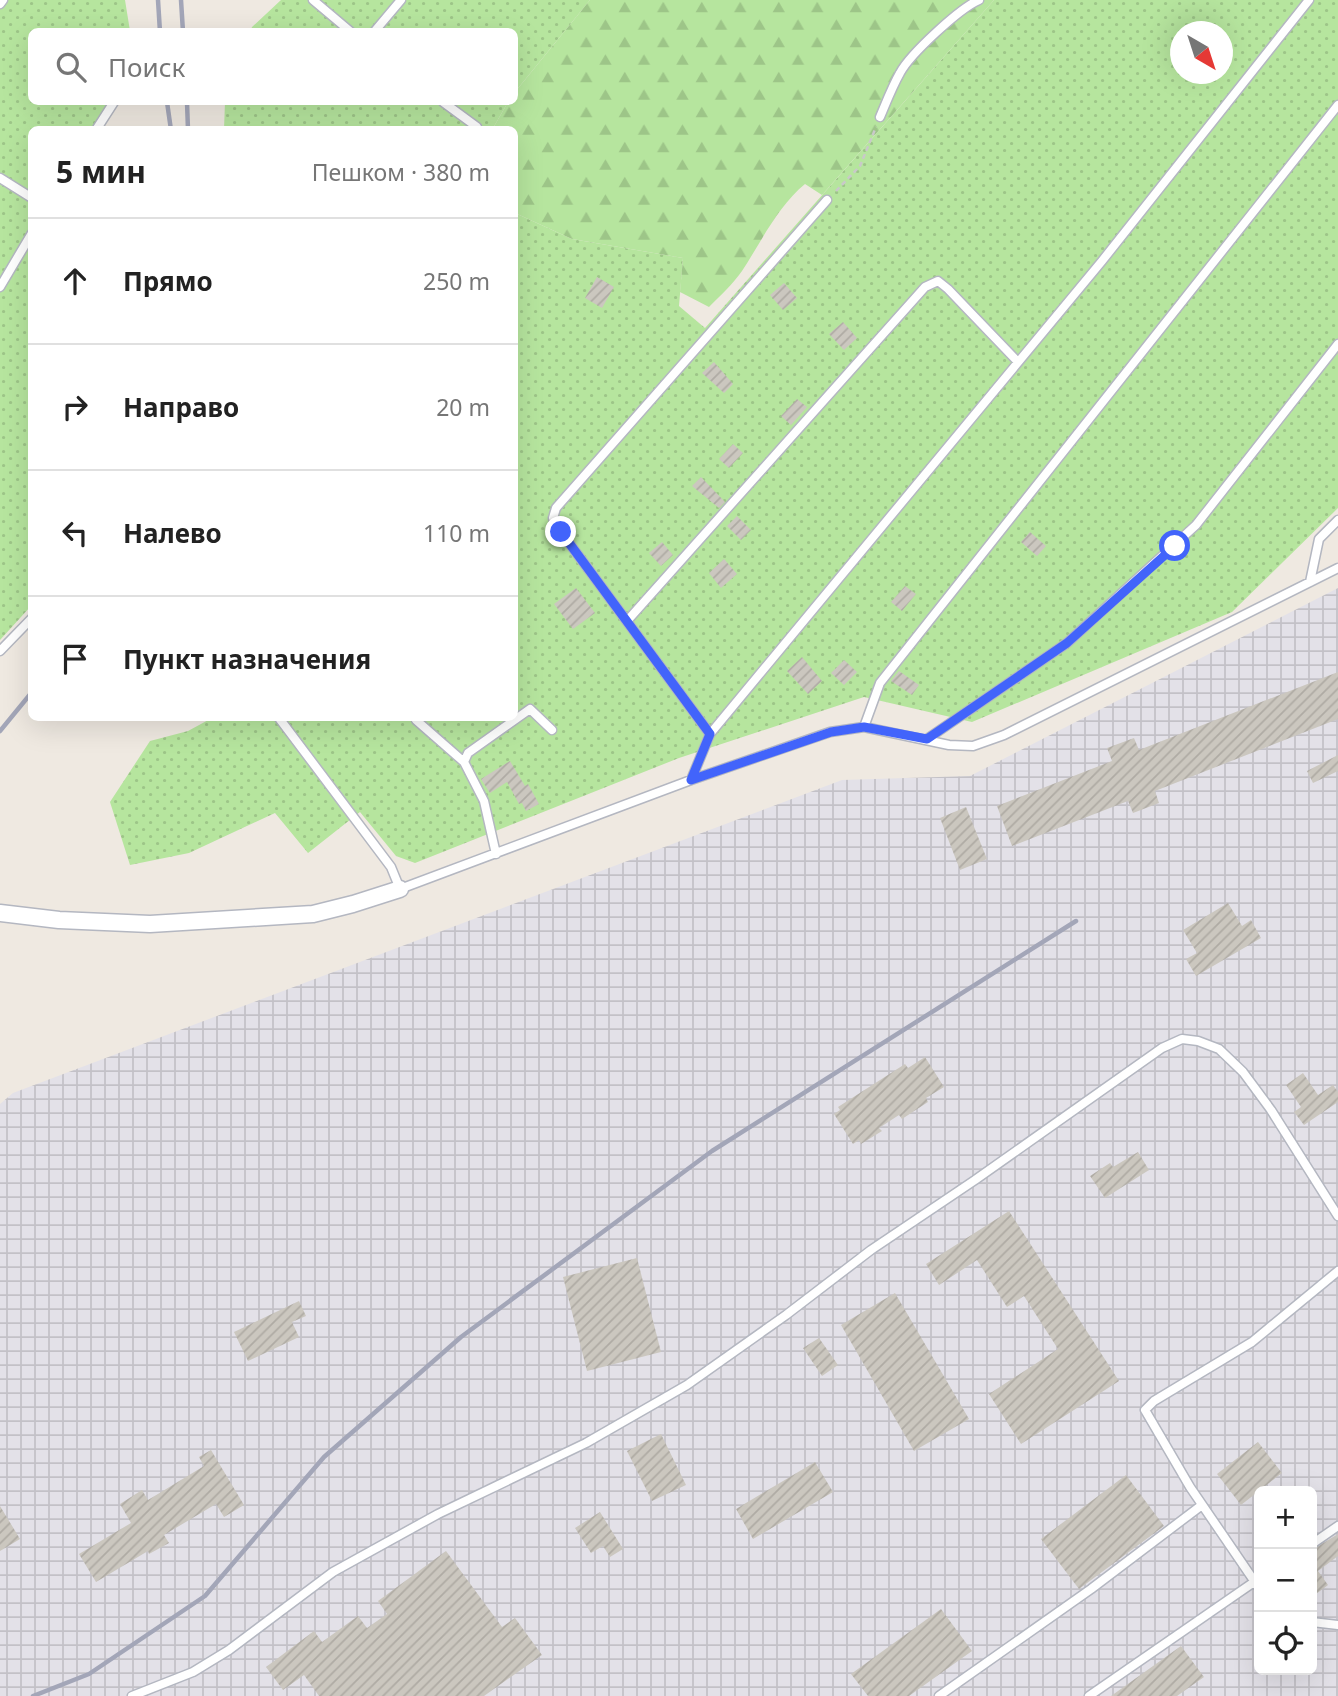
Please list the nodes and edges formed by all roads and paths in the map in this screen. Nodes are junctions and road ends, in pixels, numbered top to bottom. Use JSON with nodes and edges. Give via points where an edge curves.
{"nodes":[{"id":1,"x":313,"y":0,"type":"edge"},
{"id":2,"x":401,"y":0,"type":"edge"},
{"id":3,"x":979,"y":0,"type":"edge"},
{"id":4,"x":1309,"y":0,"type":"edge"},
{"id":5,"x":346,"y":28,"type":"edge"},
{"id":6,"x":377,"y":28,"type":"edge"},
{"id":7,"x":112,"y":105,"type":"edge"},
{"id":8,"x":447,"y":105,"type":"edge"},
{"id":9,"x":1338,"y":105,"type":"edge"},
{"id":10,"x":880,"y":117,"type":"joint"},
{"id":11,"x":99,"y":126,"type":"edge"},
{"id":12,"x":476,"y":126,"type":"edge"},
{"id":13,"x":0,"y":178,"type":"edge"},
{"id":14,"x":28,"y":196,"type":"edge"},
{"id":15,"x":827,"y":200,"type":"joint"},
{"id":16,"x":28,"y":240,"type":"edge"},
{"id":17,"x":0,"y":287,"type":"edge"},
{"id":18,"x":1338,"y":344,"type":"edge"},
{"id":19,"x":1018,"y":362,"type":"junction"},
{"id":20,"x":1338,"y":520,"type":"edge"},
{"id":21,"x":1338,"y":568,"type":"edge"},
{"id":22,"x":1310,"y":582,"type":"junction"},
{"id":23,"x":626,"y":621,"type":"junction"},
{"id":24,"x":28,"y":622,"type":"edge"},
{"id":25,"x":0,"y":651,"type":"edge"},
{"id":26,"x":518,"y":718,"type":"edge"},
{"id":27,"x":281,"y":721,"type":"edge"},
{"id":28,"x":416,"y":721,"type":"edge"},
{"id":29,"x":513,"y":721,"type":"edge"},
{"id":30,"x":864,"y":727,"type":"junction"},
{"id":31,"x":552,"y":730,"type":"dead end"},
{"id":32,"x":710,"y":734,"type":"junction"},
{"id":33,"x":927,"y":739,"type":"junction"},
{"id":34,"x":464,"y":762,"type":"junction"},
{"id":35,"x":691,"y":780,"type":"junction"},
{"id":36,"x":496,"y":854,"type":"junction"},
{"id":37,"x":400,"y":889,"type":"junction"},
{"id":38,"x":0,"y":913,"type":"edge"},
{"id":39,"x":1338,"y":1216,"type":"edge"},
{"id":40,"x":1338,"y":1271,"type":"edge"},
{"id":41,"x":1202,"y":1505,"type":"junction"},
{"id":42,"x":1338,"y":1526,"type":"edge"},
{"id":43,"x":1317,"y":1541,"type":"edge"},
{"id":44,"x":1254,"y":1577,"type":"edge"},
{"id":45,"x":1254,"y":1586,"type":"edge"},
{"id":46,"x":1317,"y":1623,"type":"edge"},
{"id":47,"x":1338,"y":1625,"type":"edge"},
{"id":48,"x":132,"y":1696,"type":"edge"},
{"id":49,"x":939,"y":1696,"type":"edge"},
{"id":50,"x":1089,"y":1696,"type":"edge"}],
"edges":[{"from":1,"to":5,"type":"lane"},
{"from":2,"to":6,"type":"lane"},
{"from":3,"to":10,"type":"lane","via":[[966,5],[936,32],[901,71]]},
{"from":4,"to":19,"type":"lane"},
{"from":7,"to":11,"type":"lane"},
{"from":8,"to":12,"type":"lane"},
{"from":9,"to":30,"type":"lane","via":[[880,683]]},
{"from":10,"to":15,"type":"path","via":[[860,166]]},
{"from":13,"to":14,"type":"lane"},
{"from":15,"to":23,"type":"lane","via":[[556,508],[553,517],[561,532]]},
{"from":16,"to":17,"type":"lane"},
{"from":18,"to":33,"type":"lane","via":[[1175,546],[1067,643]]},
{"from":19,"to":23,"type":"lane","via":[[948,289],[938,281],[925,287]]},
{"from":19,"to":32,"type":"lane"},
{"from":20,"to":22,"type":"lane","via":[[1319,539]]},
{"from":21,"to":22,"type":"lane"},
{"from":22,"to":33,"type":"lane","via":[[1004,735],[973,746]]},
{"from":23,"to":32,"type":"lane"},
{"from":24,"to":25,"type":"lane"},
{"from":26,"to":31,"type":"lane","via":[[530,709]]},
{"from":27,"to":37,"type":"lane","via":[[391,867]]},
{"from":28,"to":34,"type":"lane"},
{"from":29,"to":34,"type":"lane","via":[[468,753]]},
{"from":30,"to":33,"type":"lane"},
{"from":30,"to":35,"type":"lane","via":[[831,732]]},
{"from":32,"to":35,"type":"lane"},
{"from":34,"to":36,"type":"lane","via":[[484,801]]},
{"from":35,"to":36,"type":"lane"},
{"from":36,"to":37,"type":"lane"},
{"from":37,"to":38,"type":"street","via":[[313,914],[164,923]]},
{"from":39,"to":48,"type":"lane","via":[[1243,1072],[1219,1049],[1182,1039],[1162,1048],[870,1250],[687,1385],[586,1443],[345,1565],[229,1650],[193,1672]]},
{"from":40,"to":41,"type":"lane","via":[[1252,1342],[1145,1410]]},
{"from":41,"to":44,"type":"lane"},
{"from":41,"to":49,"type":"lane"},
{"from":42,"to":43,"type":"lane"},
{"from":45,"to":50,"type":"lane"},
{"from":46,"to":47,"type":"lane"}]}
